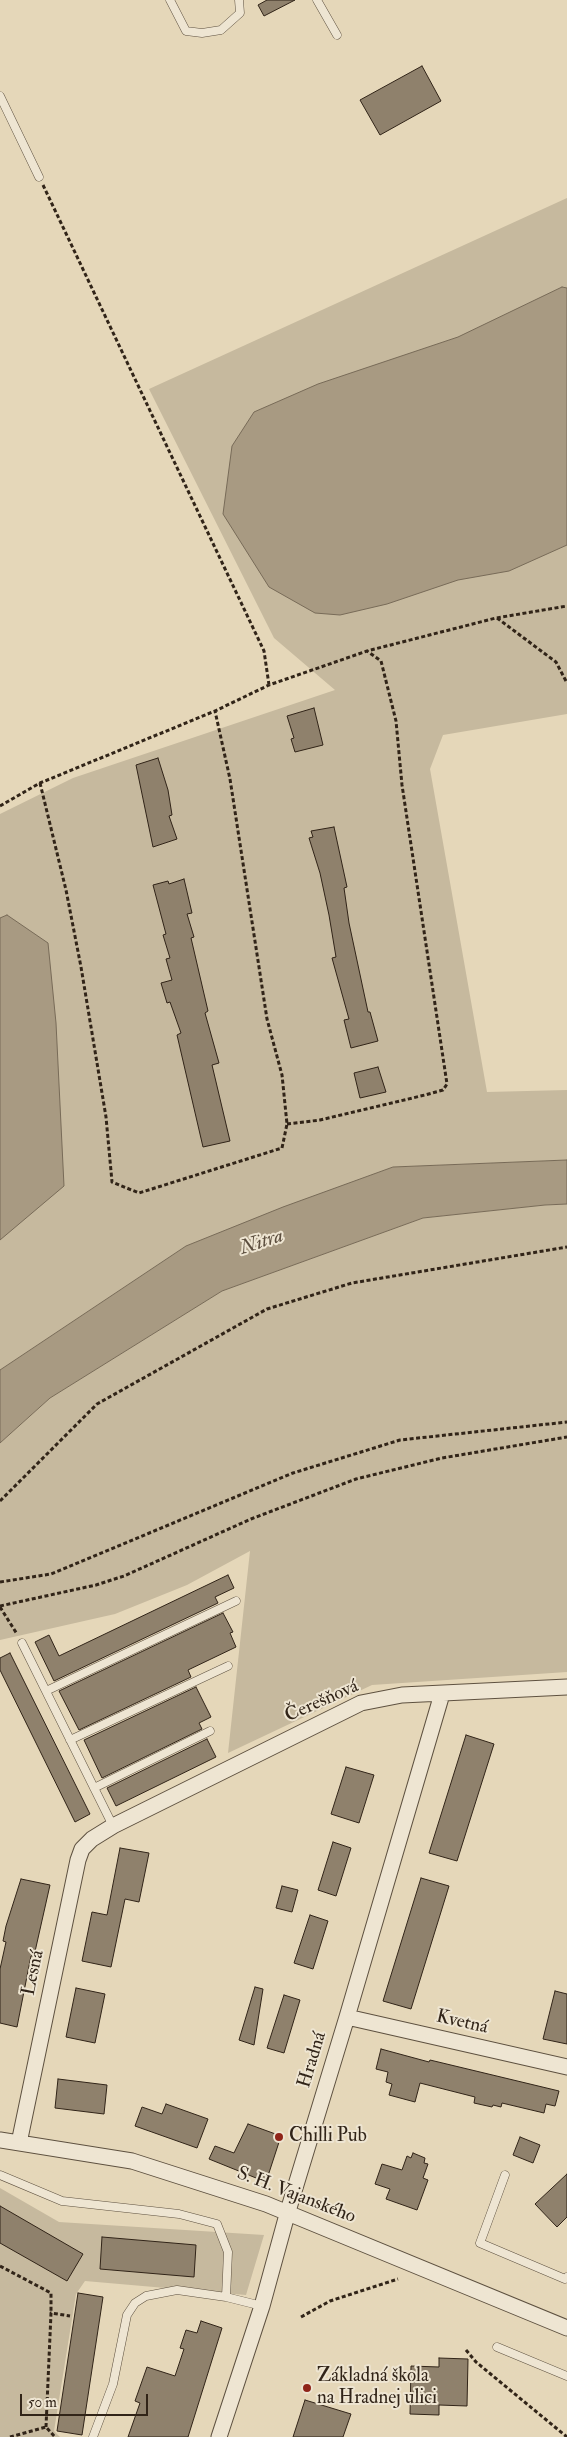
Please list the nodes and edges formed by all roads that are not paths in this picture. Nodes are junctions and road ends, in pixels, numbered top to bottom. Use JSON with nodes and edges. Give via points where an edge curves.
{"nodes":[{"id":1,"x":170,"y":0,"type":"edge"},
{"id":2,"x":239,"y":0,"type":"edge"},
{"id":3,"x":318,"y":0,"type":"edge"},
{"id":4,"x":337,"y":35,"type":"dead end"},
{"id":5,"x":0,"y":96,"type":"edge"},
{"id":6,"x":39,"y":177,"type":"road end"},
{"id":7,"x":236,"y":1600,"type":"dead end"},
{"id":8,"x":22,"y":1643,"type":"road end"},
{"id":9,"x":228,"y":1666,"type":"dead end"},
{"id":10,"x":567,"y":1687,"type":"edge"},
{"id":11,"x":46,"y":1691,"type":"junction"},
{"id":12,"x":442,"y":1694,"type":"junction"},
{"id":13,"x":210,"y":1731,"type":"dead end"},
{"id":14,"x":70,"y":1740,"type":"junction"},
{"id":15,"x":94,"y":1788,"type":"junction"},
{"id":16,"x":113,"y":1826,"type":"junction"},
{"id":17,"x":348,"y":2017,"type":"junction"},
{"id":18,"x":567,"y":2067,"type":"edge"},
{"id":19,"x":0,"y":2140,"type":"edge"},
{"id":20,"x":19,"y":2143,"type":"junction"},
{"id":21,"x":0,"y":2175,"type":"edge"},
{"id":22,"x":505,"y":2175,"type":"dead end"},
{"id":23,"x":288,"y":2211,"type":"junction"},
{"id":24,"x":567,"y":2277,"type":"edge"},
{"id":25,"x":226,"y":2297,"type":"junction"},
{"id":26,"x":262,"y":2306,"type":"junction"},
{"id":27,"x":567,"y":2328,"type":"edge"},
{"id":28,"x":497,"y":2347,"type":"dead end"},
{"id":29,"x":567,"y":2376,"type":"edge"},
{"id":30,"x":92,"y":2437,"type":"edge"},
{"id":31,"x":219,"y":2437,"type":"edge"}],
"edges":[{"from":1,"to":2,"type":"lane","via":[[186,31],[202,33],[221,30],[240,13]]},
{"from":3,"to":4,"type":"lane"},
{"from":5,"to":6,"type":"lane"},
{"from":7,"to":11,"type":"lane"},
{"from":8,"to":11,"type":"lane"},
{"from":9,"to":14,"type":"lane"},
{"from":10,"to":12,"type":"street","name":"Čerešňová"},
{"from":11,"to":14,"type":"lane"},
{"from":12,"to":16,"type":"street","name":"Čerešňová","via":[[402,1695],[360,1703]]},
{"from":12,"to":17,"type":"street","name":"Hradná"},
{"from":13,"to":15,"type":"lane"},
{"from":14,"to":15,"type":"lane"},
{"from":15,"to":16,"type":"lane"},
{"from":16,"to":20,"type":"street","name":"Lesná","via":[[92,1839],[82,1849],[78,1860]]},
{"from":17,"to":18,"type":"street","name":"Kvetná"},
{"from":17,"to":23,"type":"street","name":"Hradná"},
{"from":19,"to":20,"type":"street","name":"S. H. Vajanského"},
{"from":20,"to":23,"type":"street","name":"S. H. Vajanského","via":[[132,2161]]},
{"from":21,"to":25,"type":"lane","via":[[62,2201],[179,2214],[217,2224],[228,2252]]},
{"from":22,"to":24,"type":"lane","via":[[480,2243],[565,2279]]},
{"from":23,"to":26,"type":"street","name":"Hradná"},
{"from":23,"to":27,"type":"street","name":"S. H. Vajanského"},
{"from":25,"to":26,"type":"lane"},
{"from":25,"to":30,"type":"lane","via":[[177,2290],[146,2296],[135,2303],[127,2315],[113,2384]]},
{"from":26,"to":31,"type":"street","name":"Hradná"},
{"from":28,"to":29,"type":"lane"}]}
